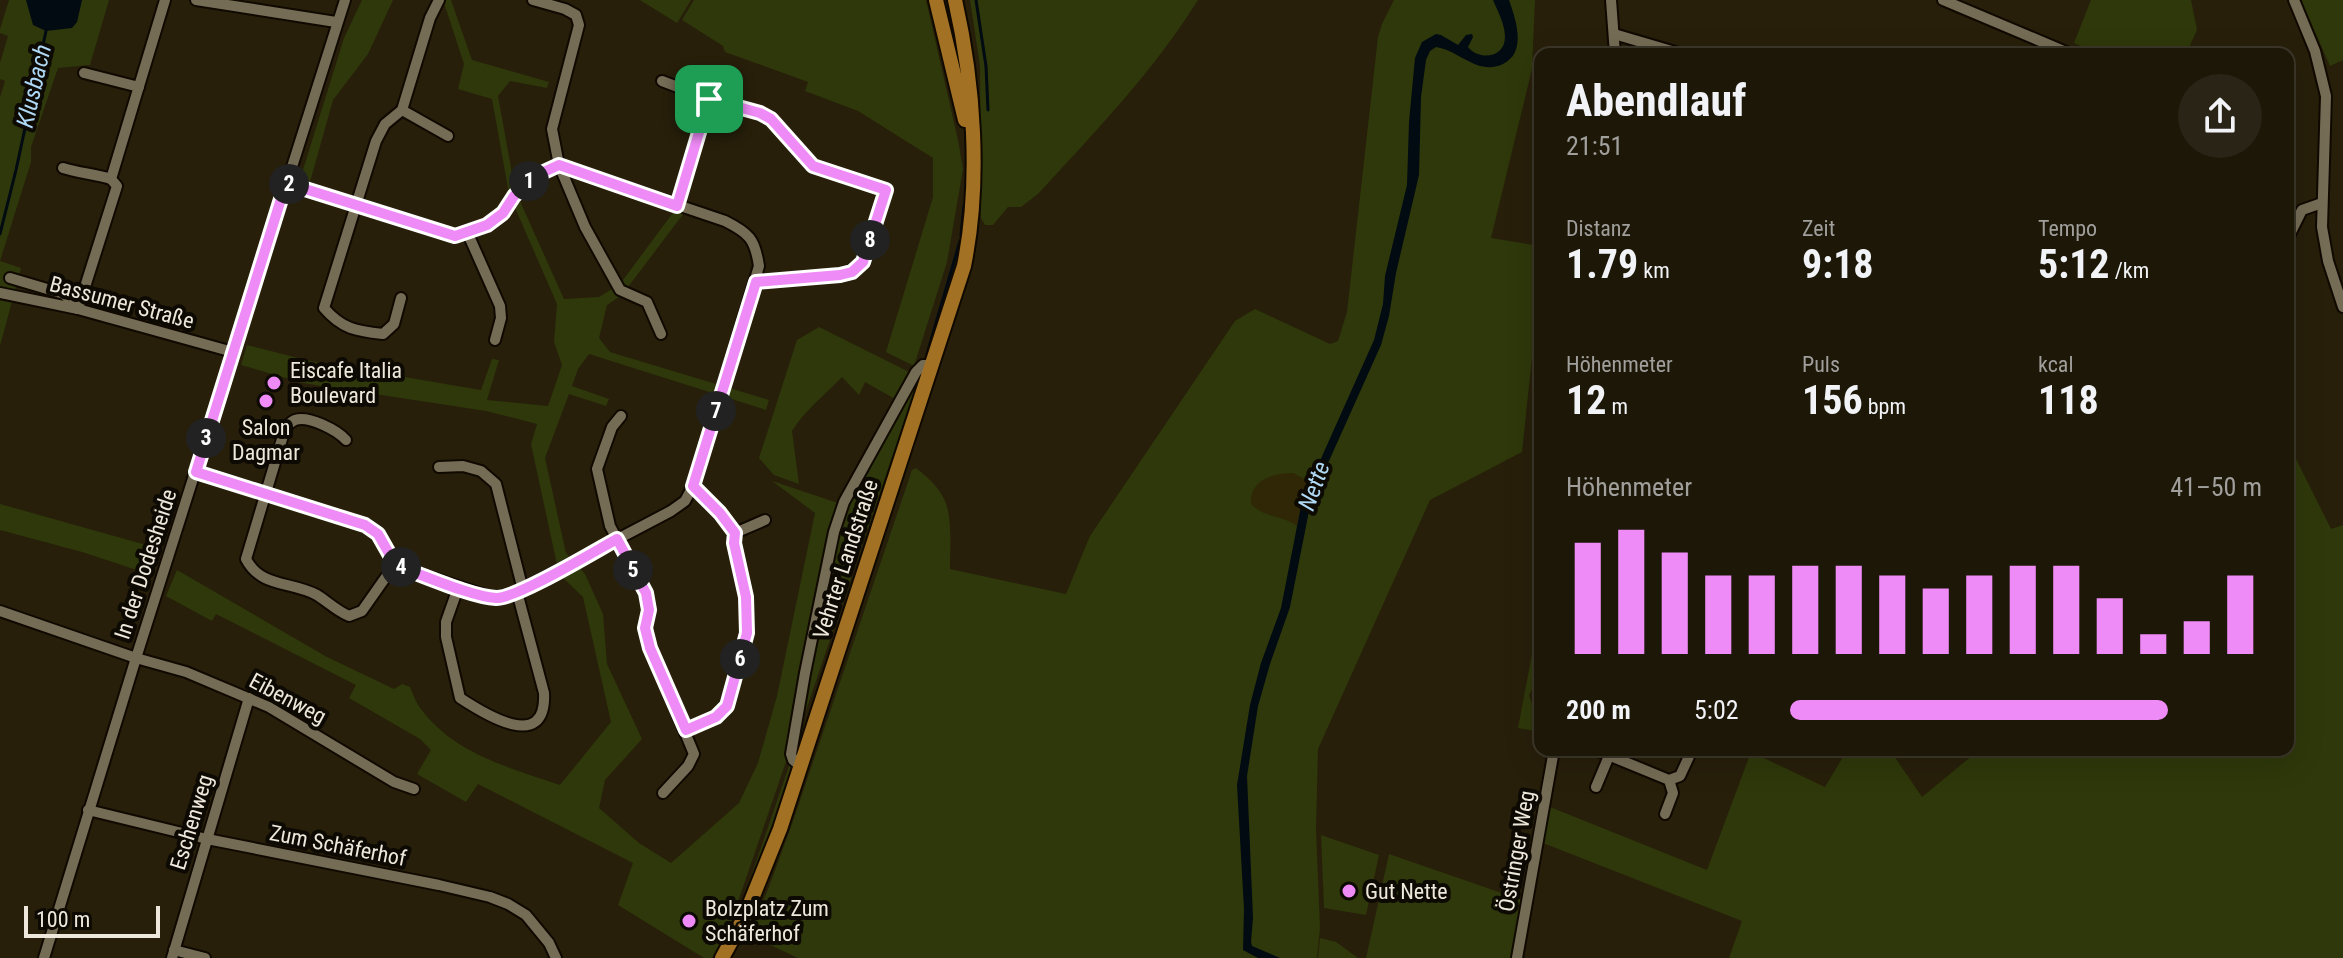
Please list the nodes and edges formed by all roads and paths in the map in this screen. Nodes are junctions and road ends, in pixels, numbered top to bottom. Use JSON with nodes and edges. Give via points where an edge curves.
{"nodes":[{"id":1,"x":165,"y":0,"type":"edge"},
{"id":2,"x":196,"y":0,"type":"edge"},
{"id":3,"x":345,"y":0,"type":"edge"},
{"id":4,"x":439,"y":0,"type":"edge"},
{"id":5,"x":533,"y":0,"type":"edge"},
{"id":6,"x":936,"y":0,"type":"edge"},
{"id":7,"x":955,"y":0,"type":"edge"},
{"id":8,"x":1611,"y":0,"type":"edge"},
{"id":9,"x":1943,"y":0,"type":"edge"},
{"id":10,"x":2294,"y":0,"type":"edge"},
{"id":11,"x":336,"y":22,"type":"junction"},
{"id":12,"x":1614,"y":34,"type":"junction"},
{"id":13,"x":1615,"y":48,"type":"edge"},
{"id":14,"x":1662,"y":48,"type":"edge"},
{"id":15,"x":2057,"y":48,"type":"edge"},
{"id":16,"x":84,"y":73,"type":"dead end"},
{"id":17,"x":662,"y":81,"type":"dead end"},
{"id":18,"x":139,"y":87,"type":"junction"},
{"id":19,"x":709,"y":99,"type":"junction"},
{"id":20,"x":402,"y":110,"type":"junction"},
{"id":21,"x":448,"y":136,"type":"dead end"},
{"id":22,"x":972,"y":149,"type":"junction"},
{"id":23,"x":559,"y":165,"type":"junction"},
{"id":24,"x":63,"y":168,"type":"dead end"},
{"id":25,"x":111,"y":179,"type":"junction"},
{"id":26,"x":286,"y":183,"type":"junction"},
{"id":27,"x":2322,"y":203,"type":"junction"},
{"id":28,"x":354,"y":205,"type":"junction"},
{"id":29,"x":677,"y":206,"type":"junction"},
{"id":30,"x":2294,"y":226,"type":"edge"},
{"id":31,"x":468,"y":234,"type":"junction"},
{"id":32,"x":10,"y":278,"type":"dead end"},
{"id":33,"x":756,"y":282,"type":"junction"},
{"id":34,"x":0,"y":293,"type":"edge"},
{"id":35,"x":401,"y":298,"type":"dead end"},
{"id":36,"x":2343,"y":307,"type":"edge"},
{"id":37,"x":78,"y":309,"type":"junction"},
{"id":38,"x":661,"y":334,"type":"dead end"},
{"id":39,"x":495,"y":340,"type":"dead end"},
{"id":40,"x":233,"y":352,"type":"junction"},
{"id":41,"x":932,"y":365,"type":"junction"},
{"id":42,"x":621,"y":416,"type":"dead end"},
{"id":43,"x":346,"y":440,"type":"dead end"},
{"id":44,"x":439,"y":467,"type":"dead end"},
{"id":45,"x":196,"y":472,"type":"junction"},
{"id":46,"x":693,"y":486,"type":"junction"},
{"id":47,"x":264,"y":495,"type":"junction"},
{"id":48,"x":765,"y":520,"type":"dead end"},
{"id":49,"x":735,"y":533,"type":"junction"},
{"id":50,"x":617,"y":539,"type":"junction"},
{"id":51,"x":395,"y":564,"type":"junction"},
{"id":52,"x":458,"y":588,"type":"junction"},
{"id":53,"x":520,"y":591,"type":"junction"},
{"id":54,"x":0,"y":611,"type":"edge"},
{"id":55,"x":136,"y":658,"type":"junction"},
{"id":56,"x":249,"y":698,"type":"junction"},
{"id":57,"x":686,"y":730,"type":"junction"},
{"id":58,"x":1553,"y":756,"type":"edge"},
{"id":59,"x":1601,"y":756,"type":"edge"},
{"id":60,"x":1612,"y":756,"type":"edge"},
{"id":61,"x":1689,"y":756,"type":"edge"},
{"id":62,"x":800,"y":766,"type":"junction"},
{"id":63,"x":1669,"y":780,"type":"junction"},
{"id":64,"x":1596,"y":787,"type":"dead end"},
{"id":65,"x":414,"y":789,"type":"dead end"},
{"id":66,"x":663,"y":793,"type":"dead end"},
{"id":67,"x":88,"y":810,"type":"junction"},
{"id":68,"x":1665,"y":814,"type":"dead end"},
{"id":69,"x":207,"y":839,"type":"junction"},
{"id":70,"x":173,"y":954,"type":"edge"},
{"id":71,"x":44,"y":958,"type":"edge"},
{"id":72,"x":205,"y":958,"type":"edge"},
{"id":73,"x":556,"y":958,"type":"edge"},
{"id":74,"x":722,"y":958,"type":"edge"},
{"id":75,"x":1517,"y":958,"type":"edge"}],
"edges":[{"from":1,"to":18,"type":"street"},
{"from":2,"to":11,"type":"street"},
{"from":3,"to":11,"type":"street","name":"In der Dodesheide"},
{"from":4,"to":20,"type":"street"},
{"from":5,"to":23,"type":"street","via":[[565,9],[576,15],[579,25],[552,129]]},
{"from":6,"to":22,"type":"main road","name":"Vehrter Landstraße"},
{"from":7,"to":22,"type":"main road","name":"Vehrter Landstraße","via":[[967,60]]},
{"from":8,"to":12,"type":"street"},
{"from":9,"to":15,"type":"street"},
{"from":10,"to":27,"type":"street","via":[[2326,96]]},
{"from":11,"to":26,"type":"street","name":"In der Dodesheide"},
{"from":12,"to":13,"type":"street"},
{"from":12,"to":14,"type":"street"},
{"from":16,"to":18,"type":"street"},
{"from":17,"to":19,"type":"street"},
{"from":18,"to":25,"type":"street"},
{"from":19,"to":29,"type":"street"},
{"from":19,"to":33,"type":"street","via":[[771,119],[813,166],[886,190],[863,262],[852,272]]},
{"from":20,"to":21,"type":"street"},
{"from":20,"to":28,"type":"street","via":[[385,124],[376,141]]},
{"from":22,"to":41,"type":"main road","name":"Vehrter Landstraße","via":[[969,239]]},
{"from":23,"to":29,"type":"street"},
{"from":23,"to":31,"type":"street","via":[[533,177],[503,213]]},
{"from":23,"to":38,"type":"street","via":[[620,290],[647,302]]},
{"from":24,"to":25,"type":"street"},
{"from":25,"to":37,"type":"street","via":[[117,186]]},
{"from":26,"to":28,"type":"street"},
{"from":26,"to":40,"type":"street","name":"In der Dodesheide"},
{"from":27,"to":30,"type":"street","via":[[2302,210]]},
{"from":27,"to":36,"type":"street","via":[[2328,261]]},
{"from":28,"to":31,"type":"street","via":[[455,236]]},
{"from":28,"to":35,"type":"street","via":[[324,308],[352,331],[383,334],[394,324]]},
{"from":29,"to":33,"type":"street","via":[[744,230],[757,252]]},
{"from":31,"to":39,"type":"street","via":[[500,306]]},
{"from":32,"to":37,"type":"street","via":[[64,294]]},
{"from":33,"to":46,"type":"street"},
{"from":34,"to":37,"type":"street","name":"Bassumer Straße"},
{"from":37,"to":40,"type":"street","name":"Bassumer Straße"},
{"from":40,"to":45,"type":"street","name":"In der Dodesheide"},
{"from":41,"to":62,"type":"main road","name":"Vehrter Landstraße"},
{"from":41,"to":62,"type":"street","name":"Vehrter Landstraße","via":[[916,372],[844,502],[834,532],[791,754]]},
{"from":42,"to":50,"type":"street","via":[[597,469]]},
{"from":43,"to":47,"type":"street","via":[[337,431],[305,420],[291,422]]},
{"from":44,"to":53,"type":"street","via":[[481,471],[496,484]]},
{"from":45,"to":47,"type":"street"},
{"from":45,"to":55,"type":"street","name":"In der Dodesheide"},
{"from":46,"to":49,"type":"street"},
{"from":46,"to":50,"type":"street","via":[[671,511]]},
{"from":47,"to":51,"type":"street","via":[[365,525],[378,534]]},
{"from":47,"to":51,"type":"street","via":[[246,559],[261,577],[317,595],[349,616],[362,611]]},
{"from":48,"to":49,"type":"street"},
{"from":49,"to":57,"type":"street","via":[[747,633],[727,706]]},
{"from":50,"to":53,"type":"street"},
{"from":50,"to":57,"type":"street","via":[[646,593],[650,648]]},
{"from":51,"to":52,"type":"street"},
{"from":52,"to":53,"type":"street","via":[[497,599]]},
{"from":52,"to":53,"type":"street","via":[[446,637],[460,698],[519,728],[532,724],[544,708]]},
{"from":54,"to":55,"type":"street","name":"Eibenweg"},
{"from":55,"to":56,"type":"street","name":"Eibenweg"},
{"from":55,"to":67,"type":"street","name":"In der Dodesheide"},
{"from":56,"to":65,"type":"street","name":"Eibenweg"},
{"from":56,"to":69,"type":"street","name":"Eschenweg"},
{"from":57,"to":66,"type":"street","via":[[694,754]]},
{"from":58,"to":75,"type":"street","name":"Östringer Weg"},
{"from":59,"to":64,"type":"street"},
{"from":60,"to":63,"type":"street"},
{"from":61,"to":63,"type":"street","via":[[1680,776]]},
{"from":62,"to":74,"type":"main road","name":"Vehrter Landstraße","via":[[766,869]]},
{"from":63,"to":68,"type":"street","via":[[1673,793]]},
{"from":67,"to":69,"type":"street","name":"Zum Schäferhof"},
{"from":67,"to":71,"type":"street","name":"In der Dodesheide"},
{"from":69,"to":70,"type":"street","name":"Eschenweg"},
{"from":69,"to":73,"type":"street","name":"Zum Schäferhof","via":[[490,897],[526,915]]},
{"from":70,"to":72,"type":"street"}]}
